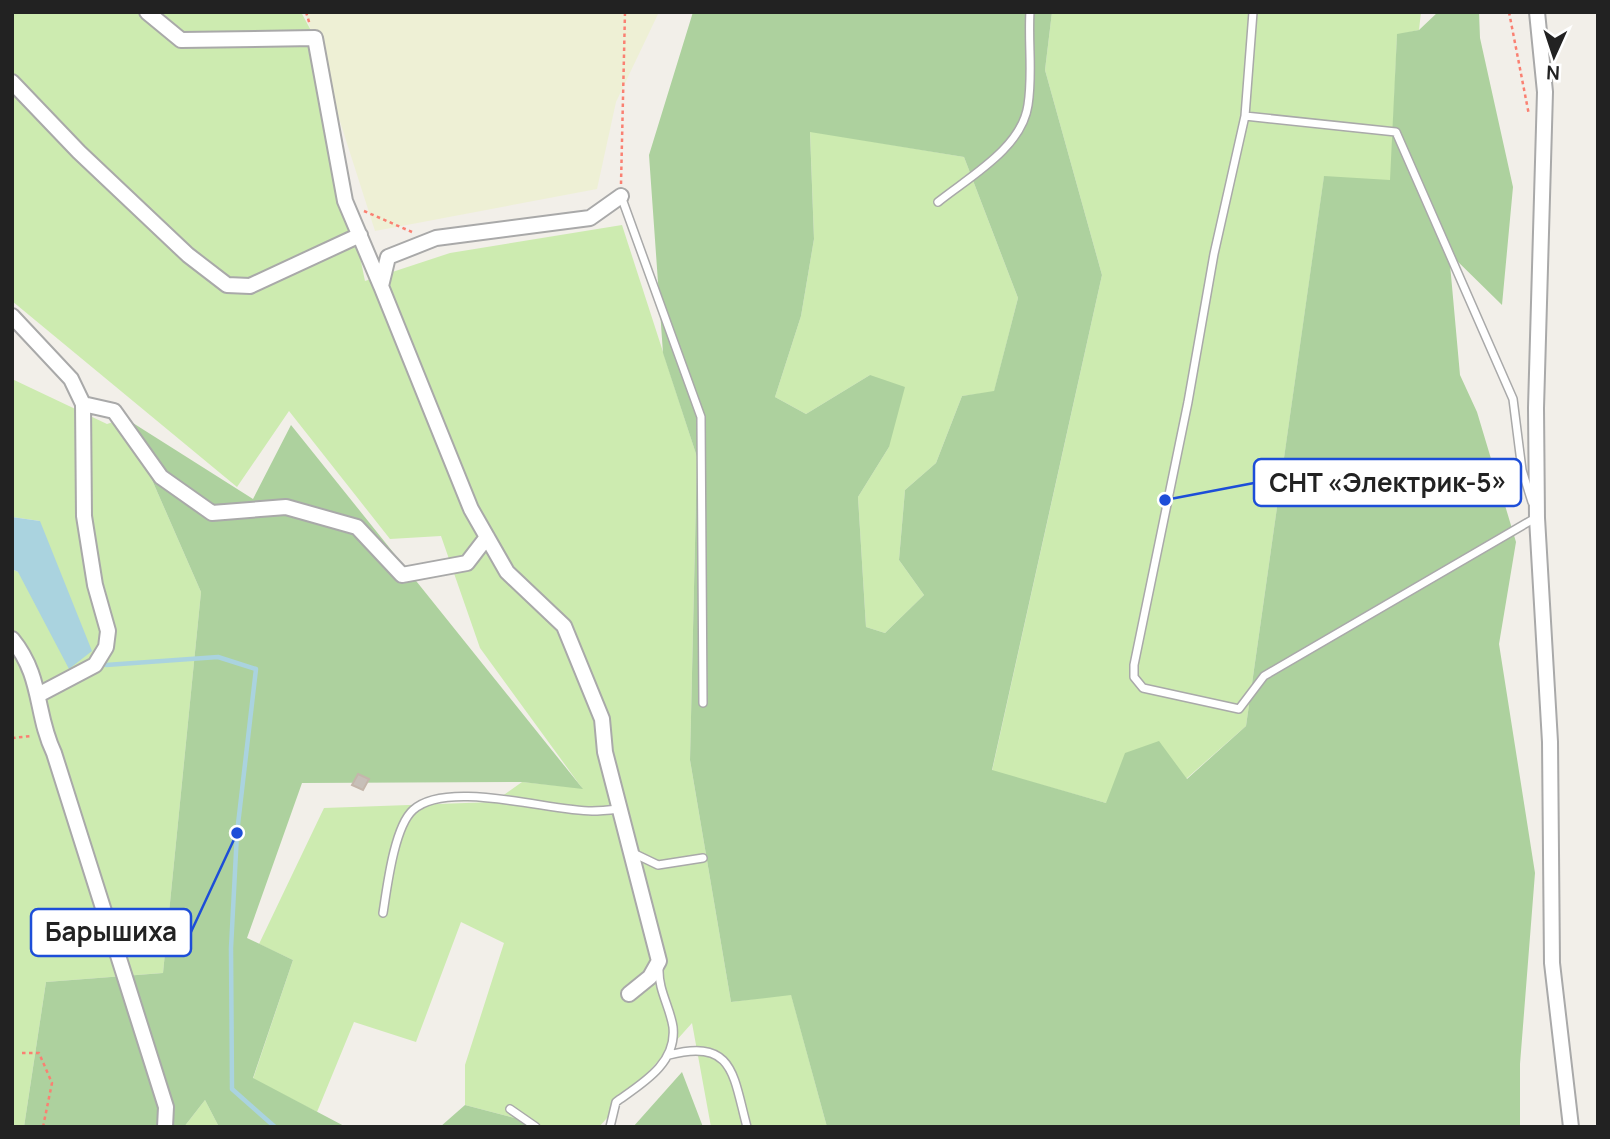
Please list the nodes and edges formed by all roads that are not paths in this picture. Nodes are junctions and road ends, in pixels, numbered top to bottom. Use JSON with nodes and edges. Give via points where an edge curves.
{"nodes":[{"id":1,"x":147,"y":12,"type":"edge"},
{"id":2,"x":1030,"y":12,"type":"edge"},
{"id":3,"x":1253,"y":12,"type":"edge"},
{"id":4,"x":1537,"y":12,"type":"edge"},
{"id":5,"x":12,"y":82,"type":"edge"},
{"id":6,"x":1245,"y":116,"type":"junction"},
{"id":7,"x":621,"y":196,"type":"joint"},
{"id":8,"x":938,"y":202,"type":"dead end"},
{"id":9,"x":363,"y":241,"type":"junction"},
{"id":10,"x":387,"y":257,"type":"junction"},
{"id":11,"x":381,"y":286,"type":"junction"},
{"id":12,"x":12,"y":316,"type":"edge"},
{"id":13,"x":83,"y":404,"type":"junction"},
{"id":14,"x":1537,"y":518,"type":"junction"},
{"id":15,"x":487,"y":537,"type":"junction"},
{"id":16,"x":12,"y":639,"type":"edge"},
{"id":17,"x":40,"y":694,"type":"junction"},
{"id":18,"x":703,"y":703,"type":"dead end"},
{"id":19,"x":619,"y":809,"type":"junction"},
{"id":20,"x":632,"y":852,"type":"junction"},
{"id":21,"x":703,"y":858,"type":"dead end"},
{"id":22,"x":383,"y":913,"type":"dead end"},
{"id":23,"x":659,"y":961,"type":"junction"},
{"id":24,"x":629,"y":994,"type":"dead end"},
{"id":25,"x":669,"y":1055,"type":"junction"},
{"id":26,"x":509,"y":1109,"type":"dead end"},
{"id":27,"x":165,"y":1127,"type":"edge"},
{"id":28,"x":536,"y":1127,"type":"edge"},
{"id":29,"x":610,"y":1127,"type":"edge"},
{"id":30,"x":747,"y":1127,"type":"edge"},
{"id":31,"x":1571,"y":1127,"type":"edge"}],
"edges":[{"from":1,"to":9,"type":"street","via":[[181,40],[315,38],[345,201]]},
{"from":2,"to":8,"type":"lane","via":[[1031,72],[1023,124],[996,155]]},
{"from":3,"to":6,"type":"lane"},
{"from":4,"to":14,"type":"street","via":[[1545,121]]},
{"from":5,"to":9,"type":"street","via":[[188,255],[227,285],[250,286]]},
{"from":6,"to":14,"type":"lane","via":[[1396,132],[1513,399],[1522,470]]},
{"from":6,"to":14,"type":"lane","via":[[1134,665],[1137,683],[1239,709],[1265,676]]},
{"from":7,"to":10,"type":"street","via":[[590,218],[436,238]]},
{"from":7,"to":18,"type":"lane","via":[[701,417]]},
{"from":9,"to":10,"type":"street"},
{"from":9,"to":11,"type":"street"},
{"from":10,"to":11,"type":"street"},
{"from":11,"to":15,"type":"street","via":[[471,509]]},
{"from":12,"to":13,"type":"street","via":[[71,379]]},
{"from":13,"to":15,"type":"street","via":[[114,411],[161,477],[212,513],[286,507],[357,527],[402,575],[467,563]]},
{"from":13,"to":17,"type":"street","via":[[84,516],[108,631],[106,647],[95,665]]},
{"from":14,"to":31,"type":"street","via":[[1550,742],[1552,963]]},
{"from":15,"to":19,"type":"street","via":[[507,572],[564,626],[602,719]]},
{"from":16,"to":17,"type":"street"},
{"from":17,"to":27,"type":"street","via":[[45,734],[166,1107]]},
{"from":19,"to":20,"type":"street"},
{"from":19,"to":22,"type":"lane","via":[[591,811],[475,797],[436,798],[412,810],[399,836]]},
{"from":20,"to":21,"type":"lane","via":[[658,865]]},
{"from":20,"to":23,"type":"street"},
{"from":23,"to":24,"type":"street","via":[[650,977]]},
{"from":23,"to":25,"type":"lane","via":[[658,981],[673,1028]]},
{"from":25,"to":29,"type":"lane","via":[[648,1080],[616,1102]]},
{"from":25,"to":30,"type":"lane","via":[[690,1050],[715,1052],[728,1064]]},
{"from":26,"to":28,"type":"lane"}]}
